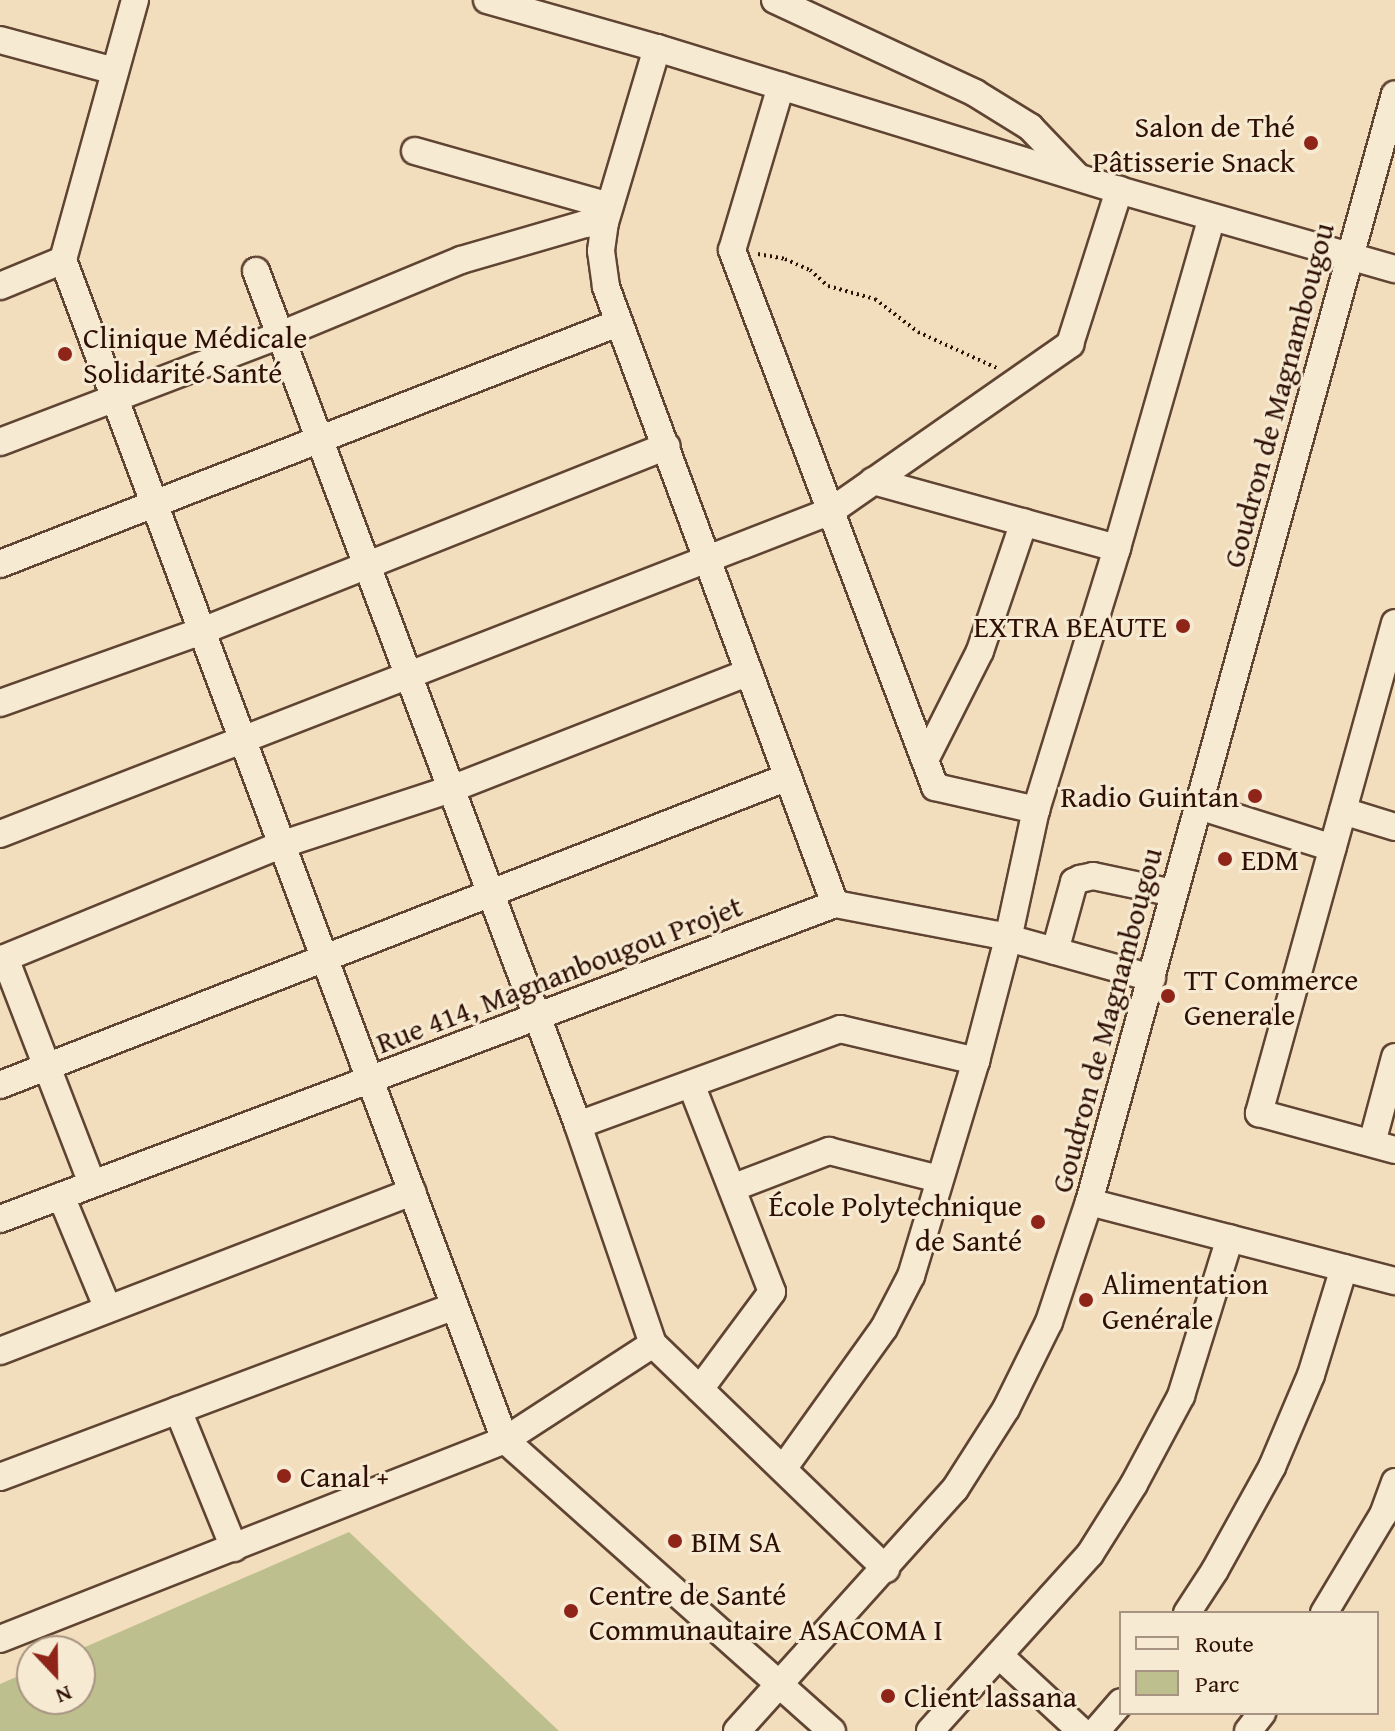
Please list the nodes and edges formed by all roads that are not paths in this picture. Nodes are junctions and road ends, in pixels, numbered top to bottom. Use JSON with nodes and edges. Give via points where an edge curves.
{"nodes":[{"id":1,"x":135,"y":0,"type":"edge"},
{"id":2,"x":487,"y":0,"type":"edge"},
{"id":3,"x":775,"y":0,"type":"edge"},
{"id":4,"x":0,"y":40,"type":"edge"},
{"id":5,"x":657,"y":48,"type":"junction"},
{"id":6,"x":115,"y":71,"type":"junction"},
{"id":7,"x":781,"y":86,"type":"junction"},
{"id":8,"x":1394,"y":99,"type":"edge"},
{"id":9,"x":415,"y":151,"type":"dead end"},
{"id":10,"x":1079,"y":178,"type":"junction"},
{"id":11,"x":1119,"y":190,"type":"junction"},
{"id":12,"x":607,"y":214,"type":"junction"},
{"id":13,"x":1212,"y":217,"type":"junction"},
{"id":14,"x":1349,"y":255,"type":"junction"},
{"id":15,"x":63,"y":260,"type":"junction"},
{"id":16,"x":1395,"y":269,"type":"edge"},
{"id":17,"x":256,"y":271,"type":"dead end"},
{"id":18,"x":0,"y":286,"type":"edge"},
{"id":19,"x":618,"y":323,"type":"junction"},
{"id":20,"x":280,"y":335,"type":"junction"},
{"id":21,"x":115,"y":398,"type":"junction"},
{"id":22,"x":319,"y":439,"type":"junction"},
{"id":23,"x":0,"y":442,"type":"edge"},
{"id":24,"x":666,"y":446,"type":"junction"},
{"id":25,"x":873,"y":481,"type":"junction"},
{"id":26,"x":154,"y":503,"type":"junction"},
{"id":27,"x":831,"y":511,"type":"junction"},
{"id":28,"x":1024,"y":522,"type":"junction"},
{"id":29,"x":1117,"y":548,"type":"junction"},
{"id":30,"x":707,"y":558,"type":"junction"},
{"id":31,"x":0,"y":564,"type":"edge"},
{"id":32,"x":366,"y":564,"type":"junction"},
{"id":33,"x":1395,"y":623,"type":"edge"},
{"id":34,"x":202,"y":631,"type":"junction"},
{"id":35,"x":749,"y":672,"type":"junction"},
{"id":36,"x":408,"y":674,"type":"junction"},
{"id":37,"x":0,"y":703,"type":"edge"},
{"id":38,"x":242,"y":738,"type":"junction"},
{"id":39,"x":925,"y":760,"type":"junction"},
{"id":40,"x":788,"y":777,"type":"junction"},
{"id":41,"x":451,"y":789,"type":"junction"},
{"id":42,"x":1199,"y":806,"type":"junction"},
{"id":43,"x":1036,"y":810,"type":"junction"},
{"id":44,"x":1343,"y":811,"type":"junction"},
{"id":45,"x":1395,"y":827,"type":"edge"},
{"id":46,"x":0,"y":834,"type":"edge"},
{"id":47,"x":283,"y":844,"type":"junction"},
{"id":48,"x":1333,"y":848,"type":"junction"},
{"id":49,"x":1174,"y":893,"type":"junction"},
{"id":50,"x":491,"y":894,"type":"junction"},
{"id":51,"x":835,"y":904,"type":"junction"},
{"id":52,"x":1008,"y":939,"type":"junction"},
{"id":53,"x":1055,"y":951,"type":"junction"},
{"id":54,"x":2,"y":959,"type":"edge"},
{"id":55,"x":325,"y":960,"type":"junction"},
{"id":56,"x":1152,"y":978,"type":"junction"},
{"id":57,"x":537,"y":1016,"type":"junction"},
{"id":58,"x":1395,"y":1057,"type":"edge"},
{"id":59,"x":976,"y":1061,"type":"junction"},
{"id":60,"x":45,"y":1067,"type":"junction"},
{"id":61,"x":370,"y":1079,"type":"junction"},
{"id":62,"x":691,"y":1084,"type":"junction"},
{"id":63,"x":0,"y":1085,"type":"edge"},
{"id":64,"x":578,"y":1125,"type":"junction"},
{"id":65,"x":1383,"y":1147,"type":"edge"},
{"id":66,"x":939,"y":1179,"type":"junction"},
{"id":67,"x":92,"y":1184,"type":"junction"},
{"id":68,"x":732,"y":1188,"type":"junction"},
{"id":69,"x":412,"y":1192,"type":"junction"},
{"id":70,"x":61,"y":1196,"type":"junction"},
{"id":71,"x":1089,"y":1202,"type":"junction"},
{"id":72,"x":0,"y":1219,"type":"edge"},
{"id":73,"x":1230,"y":1238,"type":"junction"},
{"id":74,"x":1344,"y":1268,"type":"junction"},
{"id":75,"x":1395,"y":1281,"type":"edge"},
{"id":76,"x":454,"y":1306,"type":"junction"},
{"id":77,"x":108,"y":1309,"type":"junction"},
{"id":78,"x":653,"y":1344,"type":"junction"},
{"id":79,"x":0,"y":1351,"type":"edge"},
{"id":80,"x":700,"y":1389,"type":"junction"},
{"id":81,"x":178,"y":1410,"type":"junction"},
{"id":82,"x":505,"y":1440,"type":"junction"},
{"id":83,"x":783,"y":1469,"type":"junction"},
{"id":84,"x":0,"y":1477,"type":"edge"},
{"id":85,"x":1395,"y":1482,"type":"edge"},
{"id":86,"x":234,"y":1548,"type":"junction"},
{"id":87,"x":886,"y":1569,"type":"junction"},
{"id":88,"x":1188,"y":1611,"type":"edge"},
{"id":89,"x":1325,"y":1611,"type":"edge"},
{"id":90,"x":0,"y":1639,"type":"edge"},
{"id":91,"x":999,"y":1655,"type":"junction"},
{"id":92,"x":779,"y":1684,"type":"junction"},
{"id":93,"x":1119,"y":1704,"type":"edge"},
{"id":94,"x":1260,"y":1715,"type":"edge"},
{"id":95,"x":737,"y":1731,"type":"edge"},
{"id":96,"x":832,"y":1731,"type":"edge"},
{"id":97,"x":930,"y":1731,"type":"edge"},
{"id":98,"x":1081,"y":1731,"type":"edge"},
{"id":99,"x":1096,"y":1731,"type":"edge"},
{"id":100,"x":1248,"y":1731,"type":"edge"}],
"edges":[{"from":1,"to":6,"type":"street"},
{"from":2,"to":5,"type":"street"},
{"from":3,"to":10,"type":"street","via":[[975,93],[1030,127]]},
{"from":4,"to":6,"type":"street"},
{"from":5,"to":7,"type":"street"},
{"from":5,"to":12,"type":"street"},
{"from":6,"to":15,"type":"street"},
{"from":7,"to":10,"type":"street"},
{"from":7,"to":27,"type":"street","via":[[732,250]]},
{"from":8,"to":14,"type":"street","name":"Goudron de Magnambougou"},
{"from":9,"to":12,"type":"street"},
{"from":10,"to":11,"type":"street"},
{"from":11,"to":13,"type":"street"},
{"from":11,"to":25,"type":"street","via":[[1070,344]]},
{"from":12,"to":19,"type":"street","via":[[601,251]]},
{"from":12,"to":20,"type":"street","via":[[461,260]]},
{"from":13,"to":14,"type":"street"},
{"from":13,"to":29,"type":"street"},
{"from":14,"to":16,"type":"street"},
{"from":14,"to":42,"type":"street","name":"Goudron de Magnambougou"},
{"from":15,"to":18,"type":"street"},
{"from":15,"to":21,"type":"street"},
{"from":17,"to":20,"type":"street"},
{"from":19,"to":22,"type":"street"},
{"from":19,"to":24,"type":"street"},
{"from":20,"to":21,"type":"street"},
{"from":20,"to":22,"type":"street"},
{"from":21,"to":23,"type":"street"},
{"from":21,"to":26,"type":"street"},
{"from":22,"to":26,"type":"street"},
{"from":22,"to":32,"type":"street"},
{"from":24,"to":30,"type":"street"},
{"from":24,"to":32,"type":"street"},
{"from":25,"to":27,"type":"street"},
{"from":25,"to":28,"type":"street"},
{"from":26,"to":31,"type":"street"},
{"from":26,"to":34,"type":"street"},
{"from":27,"to":30,"type":"street"},
{"from":27,"to":39,"type":"street"},
{"from":28,"to":29,"type":"street"},
{"from":28,"to":39,"type":"street","via":[[980,651]]},
{"from":29,"to":43,"type":"street"},
{"from":30,"to":35,"type":"street"},
{"from":30,"to":36,"type":"street"},
{"from":32,"to":34,"type":"street"},
{"from":32,"to":36,"type":"street"},
{"from":33,"to":44,"type":"street"},
{"from":34,"to":37,"type":"street"},
{"from":34,"to":38,"type":"street"},
{"from":35,"to":40,"type":"street"},
{"from":35,"to":41,"type":"street"},
{"from":36,"to":38,"type":"street"},
{"from":36,"to":41,"type":"street"},
{"from":38,"to":46,"type":"street"},
{"from":38,"to":47,"type":"street"},
{"from":39,"to":43,"type":"street","via":[[935,787]]},
{"from":40,"to":50,"type":"street"},
{"from":40,"to":51,"type":"street"},
{"from":41,"to":47,"type":"street"},
{"from":41,"to":50,"type":"street"},
{"from":42,"to":48,"type":"street"},
{"from":42,"to":49,"type":"street","name":"Goudron de Magnambougou"},
{"from":43,"to":52,"type":"street"},
{"from":44,"to":45,"type":"street"},
{"from":44,"to":48,"type":"street"},
{"from":47,"to":54,"type":"street"},
{"from":47,"to":55,"type":"street"},
{"from":48,"to":65,"type":"street","via":[[1259,1113]]},
{"from":49,"to":53,"type":"street","via":[[1093,876],[1080,879],[1074,882]]},
{"from":49,"to":56,"type":"street","name":"Goudron de Magnambougou"},
{"from":50,"to":55,"type":"street"},
{"from":50,"to":57,"type":"street"},
{"from":51,"to":52,"type":"street"},
{"from":51,"to":57,"type":"street","name":"Rue 414, Magnanbougou Projet"},
{"from":52,"to":53,"type":"street"},
{"from":52,"to":59,"type":"street"},
{"from":53,"to":56,"type":"street"},
{"from":54,"to":60,"type":"street"},
{"from":55,"to":60,"type":"street"},
{"from":55,"to":61,"type":"street"},
{"from":56,"to":71,"type":"street","name":"Goudron de Magnambougou"},
{"from":57,"to":61,"type":"street","name":"Rue 414, Magnanbougou Projet"},
{"from":57,"to":64,"type":"street"},
{"from":58,"to":65,"type":"street"},
{"from":59,"to":62,"type":"street","via":[[840,1029]]},
{"from":59,"to":66,"type":"street"},
{"from":60,"to":63,"type":"street"},
{"from":60,"to":67,"type":"street"},
{"from":61,"to":67,"type":"street","name":"Rue 414, Magnanbougou Projet"},
{"from":61,"to":69,"type":"street"},
{"from":62,"to":64,"type":"street"},
{"from":62,"to":68,"type":"street"},
{"from":64,"to":78,"type":"street"},
{"from":66,"to":68,"type":"street","via":[[829,1151]]},
{"from":66,"to":83,"type":"street","via":[[911,1276],[884,1328]]},
{"from":67,"to":70,"type":"street","name":"Rue 414, Magnanbougou Projet"},
{"from":68,"to":80,"type":"street","via":[[772,1292]]},
{"from":69,"to":76,"type":"street"},
{"from":69,"to":77,"type":"street"},
{"from":70,"to":72,"type":"street","name":"Rue 414, Magnanbougou Projet"},
{"from":70,"to":77,"type":"street"},
{"from":71,"to":73,"type":"street"},
{"from":71,"to":87,"type":"street","name":"Goudron de Magnambougou","via":[[1028,1369],[955,1489]]},
{"from":73,"to":74,"type":"street"},
{"from":73,"to":91,"type":"street","via":[[1181,1396],[1134,1484],[1090,1554]]},
{"from":74,"to":75,"type":"street"},
{"from":74,"to":88,"type":"street","via":[[1311,1375],[1272,1467]]},
{"from":76,"to":81,"type":"street"},
{"from":76,"to":82,"type":"street"},
{"from":77,"to":79,"type":"street"},
{"from":78,"to":80,"type":"street"},
{"from":78,"to":82,"type":"street"},
{"from":80,"to":83,"type":"street"},
{"from":81,"to":84,"type":"street"},
{"from":81,"to":86,"type":"street"},
{"from":82,"to":86,"type":"street"},
{"from":82,"to":92,"type":"street"},
{"from":83,"to":87,"type":"street"},
{"from":85,"to":89,"type":"street","via":[[1383,1515]]},
{"from":86,"to":90,"type":"street"},
{"from":87,"to":92,"type":"street","name":"Goudron de Magnambougou"},
{"from":91,"to":97,"type":"street"},
{"from":91,"to":98,"type":"street"},
{"from":92,"to":95,"type":"street","name":"Goudron de Magnambougou"},
{"from":92,"to":96,"type":"street"},
{"from":93,"to":99,"type":"street"},
{"from":94,"to":100,"type":"street"}]}
